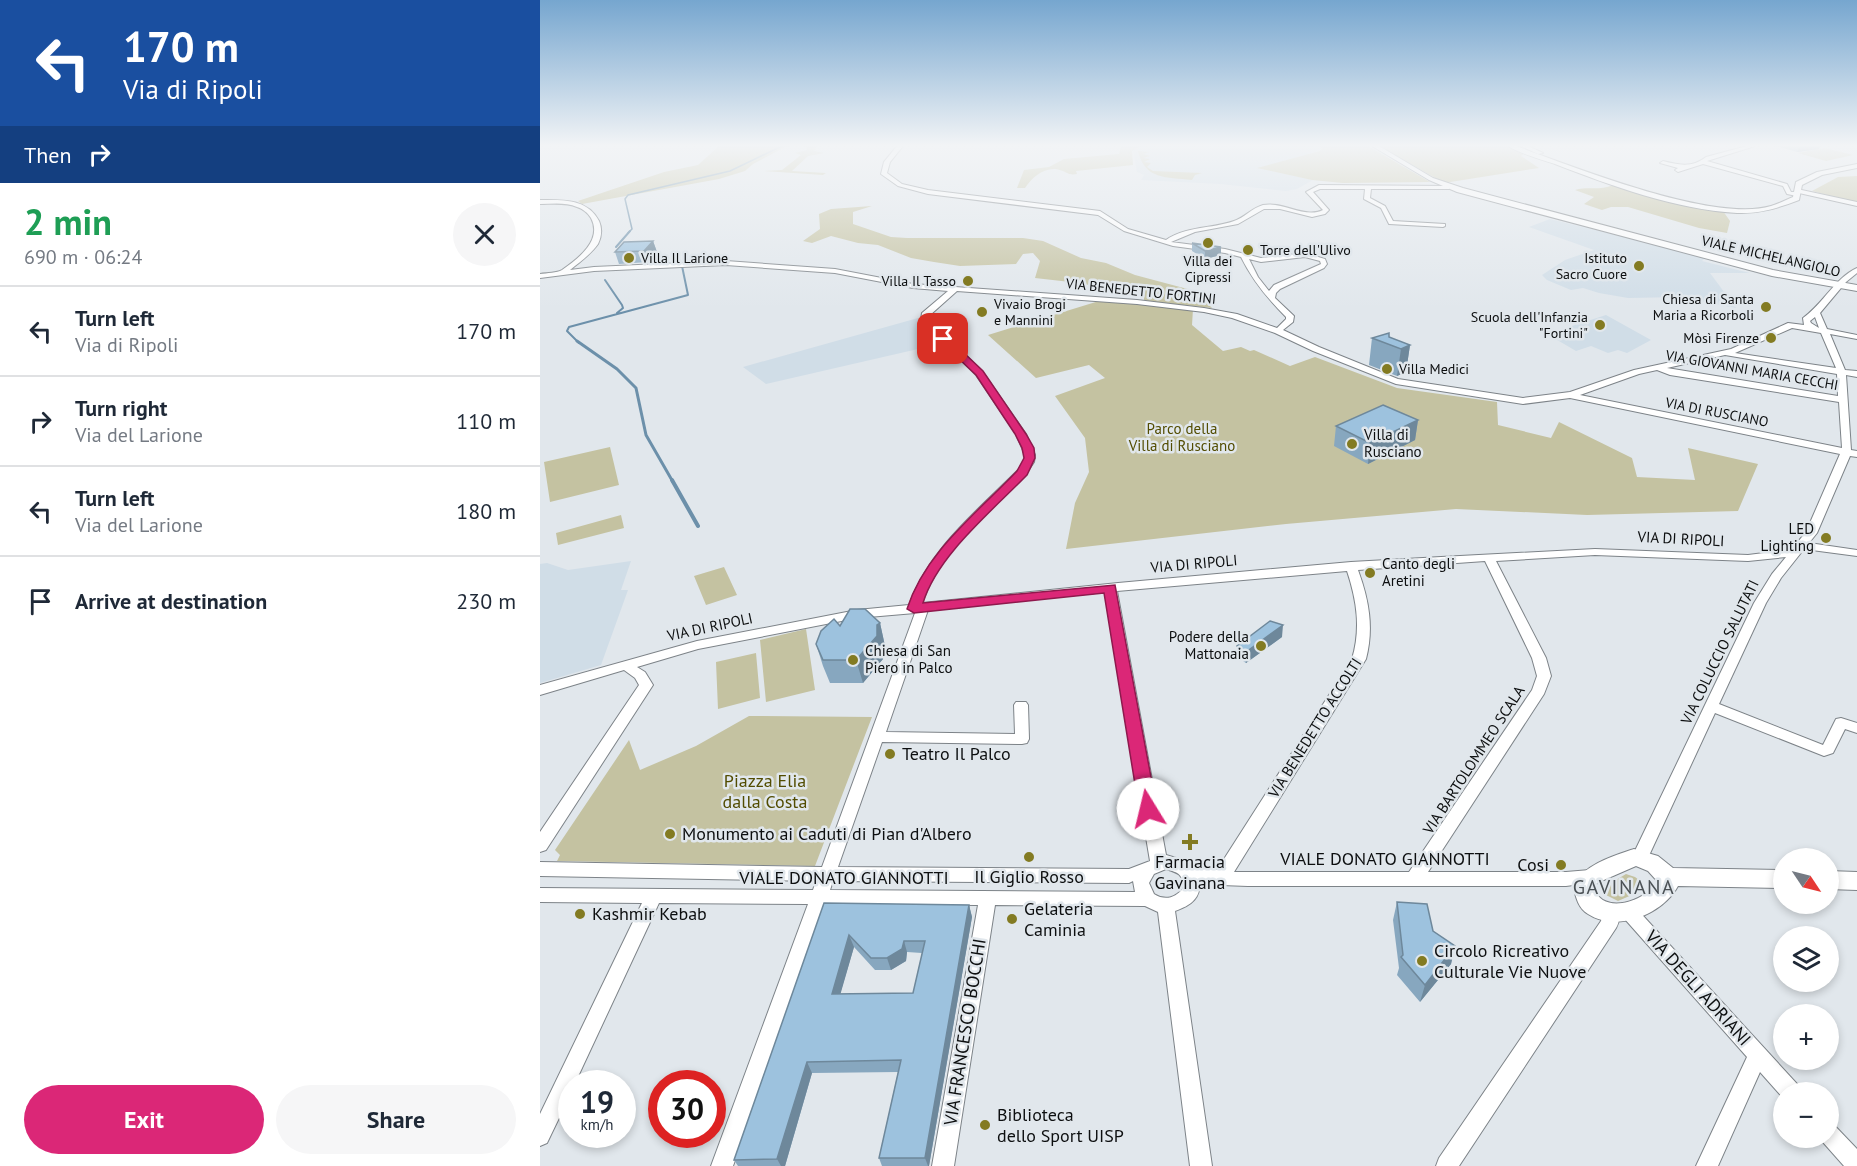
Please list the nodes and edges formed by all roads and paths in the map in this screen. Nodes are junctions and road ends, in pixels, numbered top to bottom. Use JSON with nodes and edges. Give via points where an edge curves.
{"nodes":[{"id":1,"x":992,"y":200,"type":"edge"},
{"id":2,"x":1318,"y":200,"type":"edge"},
{"id":3,"x":1370,"y":200,"type":"edge"},
{"id":4,"x":1499,"y":200,"type":"edge"},
{"id":5,"x":1678,"y":200,"type":"edge"},
{"id":6,"x":1793,"y":200,"type":"edge"},
{"id":7,"x":1842,"y":200,"type":"edge"},
{"id":8,"x":540,"y":202,"type":"edge"},
{"id":9,"x":1857,"y":204,"type":"edge"},
{"id":10,"x":1443,"y":225,"type":"dead end"},
{"id":11,"x":1169,"y":240,"type":"dead end"},
{"id":12,"x":1244,"y":256,"type":"junction"},
{"id":13,"x":1857,"y":270,"type":"edge"},
{"id":14,"x":564,"y":272,"type":"junction"},
{"id":15,"x":540,"y":276,"type":"edge"},
{"id":16,"x":1857,"y":276,"type":"edge"},
{"id":17,"x":1843,"y":283,"type":"junction"},
{"id":18,"x":956,"y":288,"type":"junction"},
{"id":19,"x":1857,"y":288,"type":"edge"},
{"id":20,"x":1271,"y":298,"type":"junction"},
{"id":21,"x":1817,"y":314,"type":"junction"},
{"id":22,"x":1818,"y":329,"type":"junction"},
{"id":23,"x":1278,"y":331,"type":"junction"},
{"id":24,"x":1857,"y":337,"type":"edge"},
{"id":25,"x":1722,"y":354,"type":"junction"},
{"id":26,"x":1656,"y":367,"type":"junction"},
{"id":27,"x":1841,"y":371,"type":"junction"},
{"id":28,"x":1857,"y":374,"type":"edge"},
{"id":29,"x":1571,"y":395,"type":"junction"},
{"id":30,"x":1844,"y":399,"type":"junction"},
{"id":31,"x":1852,"y":453,"type":"edge"},
{"id":32,"x":1802,"y":545,"type":"junction"},
{"id":33,"x":1857,"y":553,"type":"edge"},
{"id":34,"x":1489,"y":558,"type":"junction"},
{"id":35,"x":1351,"y":567,"type":"junction"},
{"id":36,"x":1110,"y":588,"type":"junction"},
{"id":37,"x":918,"y":608,"type":"junction"},
{"id":38,"x":626,"y":665,"type":"junction"},
{"id":39,"x":540,"y":690,"type":"edge"},
{"id":40,"x":1021,"y":705,"type":"dead end"},
{"id":41,"x":1712,"y":706,"type":"junction"},
{"id":42,"x":1857,"y":728,"type":"edge"},
{"id":43,"x":877,"y":737,"type":"junction"},
{"id":44,"x":540,"y":845,"type":"edge"},
{"id":45,"x":1640,"y":857,"type":"junction"},
{"id":46,"x":1182,"y":866,"type":"junction"},
{"id":47,"x":1153,"y":867,"type":"junction"},
{"id":48,"x":540,"y":869,"type":"edge"},
{"id":49,"x":828,"y":874,"type":"junction"},
{"id":50,"x":1665,"y":874,"type":"junction"},
{"id":51,"x":1590,"y":877,"type":"junction"},
{"id":52,"x":1221,"y":878,"type":"junction"},
{"id":53,"x":1414,"y":879,"type":"junction"},
{"id":54,"x":1773,"y":879,"type":"edge"},
{"id":55,"x":1839,"y":880,"type":"edge"},
{"id":56,"x":1857,"y":881,"type":"edge"},
{"id":57,"x":540,"y":895,"type":"edge"},
{"id":58,"x":654,"y":896,"type":"junction"},
{"id":59,"x":819,"y":898,"type":"junction"},
{"id":60,"x":988,"y":899,"type":"junction"},
{"id":61,"x":1148,"y":899,"type":"junction"},
{"id":62,"x":1166,"y":906,"type":"junction"},
{"id":63,"x":1619,"y":912,"type":"junction"},
{"id":64,"x":1758,"y":1055,"type":"junction"},
{"id":65,"x":1782,"y":1082,"type":"edge"},
{"id":66,"x":540,"y":1136,"type":"edge"},
{"id":67,"x":1839,"y":1145,"type":"edge"},
{"id":68,"x":1857,"y":1165,"type":"edge"},
{"id":69,"x":722,"y":1166,"type":"edge"},
{"id":70,"x":943,"y":1166,"type":"edge"},
{"id":71,"x":1201,"y":1166,"type":"edge"},
{"id":72,"x":1447,"y":1166,"type":"edge"},
{"id":73,"x":1707,"y":1166,"type":"edge"}],
"edges":[{"from":1,"to":12,"type":"street","via":[[1100,213],[1126,230],[1154,240]]},
{"from":2,"to":11,"type":"street","via":[[1326,210],[1323,213],[1263,207],[1236,223],[1192,230]]},
{"from":3,"to":10,"type":"street","via":[[1383,207],[1391,223]]},
{"from":4,"to":17,"type":"main road","name":"VIALE MICHELANGIOLO","via":[[1772,273]]},
{"from":5,"to":6,"type":"main road","via":[[1700,206],[1766,208]]},
{"from":7,"to":9,"type":"street"},
{"from":8,"to":14,"type":"street","via":[[582,206],[596,222],[599,232],[594,243]]},
{"from":12,"to":20,"type":"street"},
{"from":12,"to":20,"type":"street","via":[[1269,260],[1305,255],[1323,260],[1322,267],[1277,287]]},
{"from":13,"to":17,"type":"street"},
{"from":14,"to":15,"type":"street","name":"VIA BENEDETTO FORTINI"},
{"from":14,"to":18,"type":"street","name":"VIA BENEDETTO FORTINI","via":[[726,263],[835,271],[913,286]]},
{"from":16,"to":17,"type":"street"},
{"from":17,"to":19,"type":"main road","name":"VIALE MICHELANGIOLO"},
{"from":17,"to":21,"type":"street"},
{"from":18,"to":23,"type":"street","name":"VIA BENEDETTO FORTINI","via":[[1204,310]]},
{"from":18,"to":37,"type":"street","via":[[924,316],[925,320],[979,373],[1021,434],[1029,458],[1022,472],[936,562],[921,587]]},
{"from":20,"to":23,"type":"street","via":[[1290,316],[1290,321]]},
{"from":21,"to":22,"type":"street","name":"VIA COLUCCIO SALUTATI"},
{"from":21,"to":22,"type":"street","via":[[1806,321]]},
{"from":22,"to":24,"type":"street","name":"VIA BENEDETTO FORTINI"},
{"from":22,"to":25,"type":"street","name":"VIA BENEDETTO FORTINI","via":[[1791,325],[1754,344]]},
{"from":22,"to":27,"type":"street","name":"VIA COLUCCIO SALUTATI"},
{"from":23,"to":29,"type":"street","name":"VIA BENEDETTO FORTINI","via":[[1396,381],[1516,401]]},
{"from":25,"to":26,"type":"street","name":"VIA BENEDETTO FORTINI"},
{"from":25,"to":27,"type":"street"},
{"from":26,"to":29,"type":"street","name":"VIA BENEDETTO FORTINI"},
{"from":26,"to":30,"type":"street","name":"VIA GIOVANNI MARIA CECCHI"},
{"from":27,"to":28,"type":"street"},
{"from":27,"to":30,"type":"street","name":"VIA COLUCCIO SALUTATI"},
{"from":29,"to":31,"type":"street","name":"VIA DI RUSCIANO"},
{"from":30,"to":31,"type":"street","name":"VIA COLUCCIO SALUTATI"},
{"from":31,"to":32,"type":"street","name":"VIA COLUCCIO SALUTATI"},
{"from":32,"to":33,"type":"street","name":"VIA DI RIPOLI"},
{"from":32,"to":34,"type":"street","name":"VIA DI RIPOLI","via":[[1783,554],[1748,558],[1606,552]]},
{"from":32,"to":41,"type":"street","name":"VIA COLUCCIO SALUTATI","via":[[1767,590]]},
{"from":34,"to":35,"type":"street","name":"VIA DI RIPOLI"},
{"from":34,"to":53,"type":"street","name":"VIA BARTOLOMMEO SCALA","via":[[1539,658],[1542,685]]},
{"from":35,"to":36,"type":"street","name":"VIA DI RIPOLI"},
{"from":35,"to":52,"type":"street","name":"VIA BENEDETTO ACCOLTI","via":[[1365,619],[1359,659]]},
{"from":36,"to":37,"type":"street","name":"VIA DI RIPOLI"},
{"from":36,"to":47,"type":"street"},
{"from":37,"to":38,"type":"street","name":"VIA DI RIPOLI","via":[[808,623],[697,645]]},
{"from":37,"to":43,"type":"street"},
{"from":38,"to":39,"type":"street","name":"VIA DI RIPOLI"},
{"from":38,"to":44,"type":"street","via":[[646,685]]},
{"from":40,"to":43,"type":"street","via":[[1022,739]]},
{"from":41,"to":42,"type":"street","via":[[1824,751],[1841,723]]},
{"from":41,"to":45,"type":"street","name":"VIA COLUCCIO SALUTATI"},
{"from":43,"to":49,"type":"street"},
{"from":45,"to":50,"type":"main road"},
{"from":45,"to":51,"type":"main road"},
{"from":46,"to":47,"type":"street","name":"VIALE DONATO GIANNOTTI","via":[[1170,862]]},
{"from":46,"to":52,"type":"street","name":"VIALE DONATO GIANNOTTI"},
{"from":46,"to":62,"type":"street","via":[[1191,875],[1192,889],[1183,900]]},
{"from":47,"to":49,"type":"street","name":"VIALE DONATO GIANNOTTI","via":[[1119,876]]},
{"from":47,"to":61,"type":"street","via":[[1141,886]]},
{"from":48,"to":49,"type":"street","name":"VIALE DONATO GIANNOTTI"},
{"from":49,"to":59,"type":"street"},
{"from":50,"to":54,"type":"main road"},
{"from":50,"to":63,"type":"main road","via":[[1669,883],[1662,895]]},
{"from":51,"to":53,"type":"street","name":"VIALE DONATO GIANNOTTI"},
{"from":51,"to":63,"type":"main road","via":[[1583,886],[1586,897],[1597,908]]},
{"from":52,"to":53,"type":"street","name":"VIALE DONATO GIANNOTTI"},
{"from":55,"to":56,"type":"main road"},
{"from":57,"to":58,"type":"street","name":"VIALE DONATO GIANNOTTI"},
{"from":58,"to":59,"type":"street","name":"VIALE DONATO GIANNOTTI"},
{"from":58,"to":66,"type":"street"},
{"from":59,"to":60,"type":"street","name":"VIALE DONATO GIANNOTTI"},
{"from":59,"to":69,"type":"street"},
{"from":60,"to":61,"type":"street","name":"VIALE DONATO GIANNOTTI"},
{"from":60,"to":70,"type":"street","name":"VIA FRANCESCO BOCCHI"},
{"from":61,"to":62,"type":"street","name":"VIALE DONATO GIANNOTTI"},
{"from":62,"to":71,"type":"street"},
{"from":63,"to":64,"type":"street","name":"VIA DEGLI ADRIANI"},
{"from":63,"to":72,"type":"street"},
{"from":64,"to":65,"type":"street","name":"VIA DEGLI ADRIANI"},
{"from":64,"to":73,"type":"street"},
{"from":67,"to":68,"type":"street"}]}
